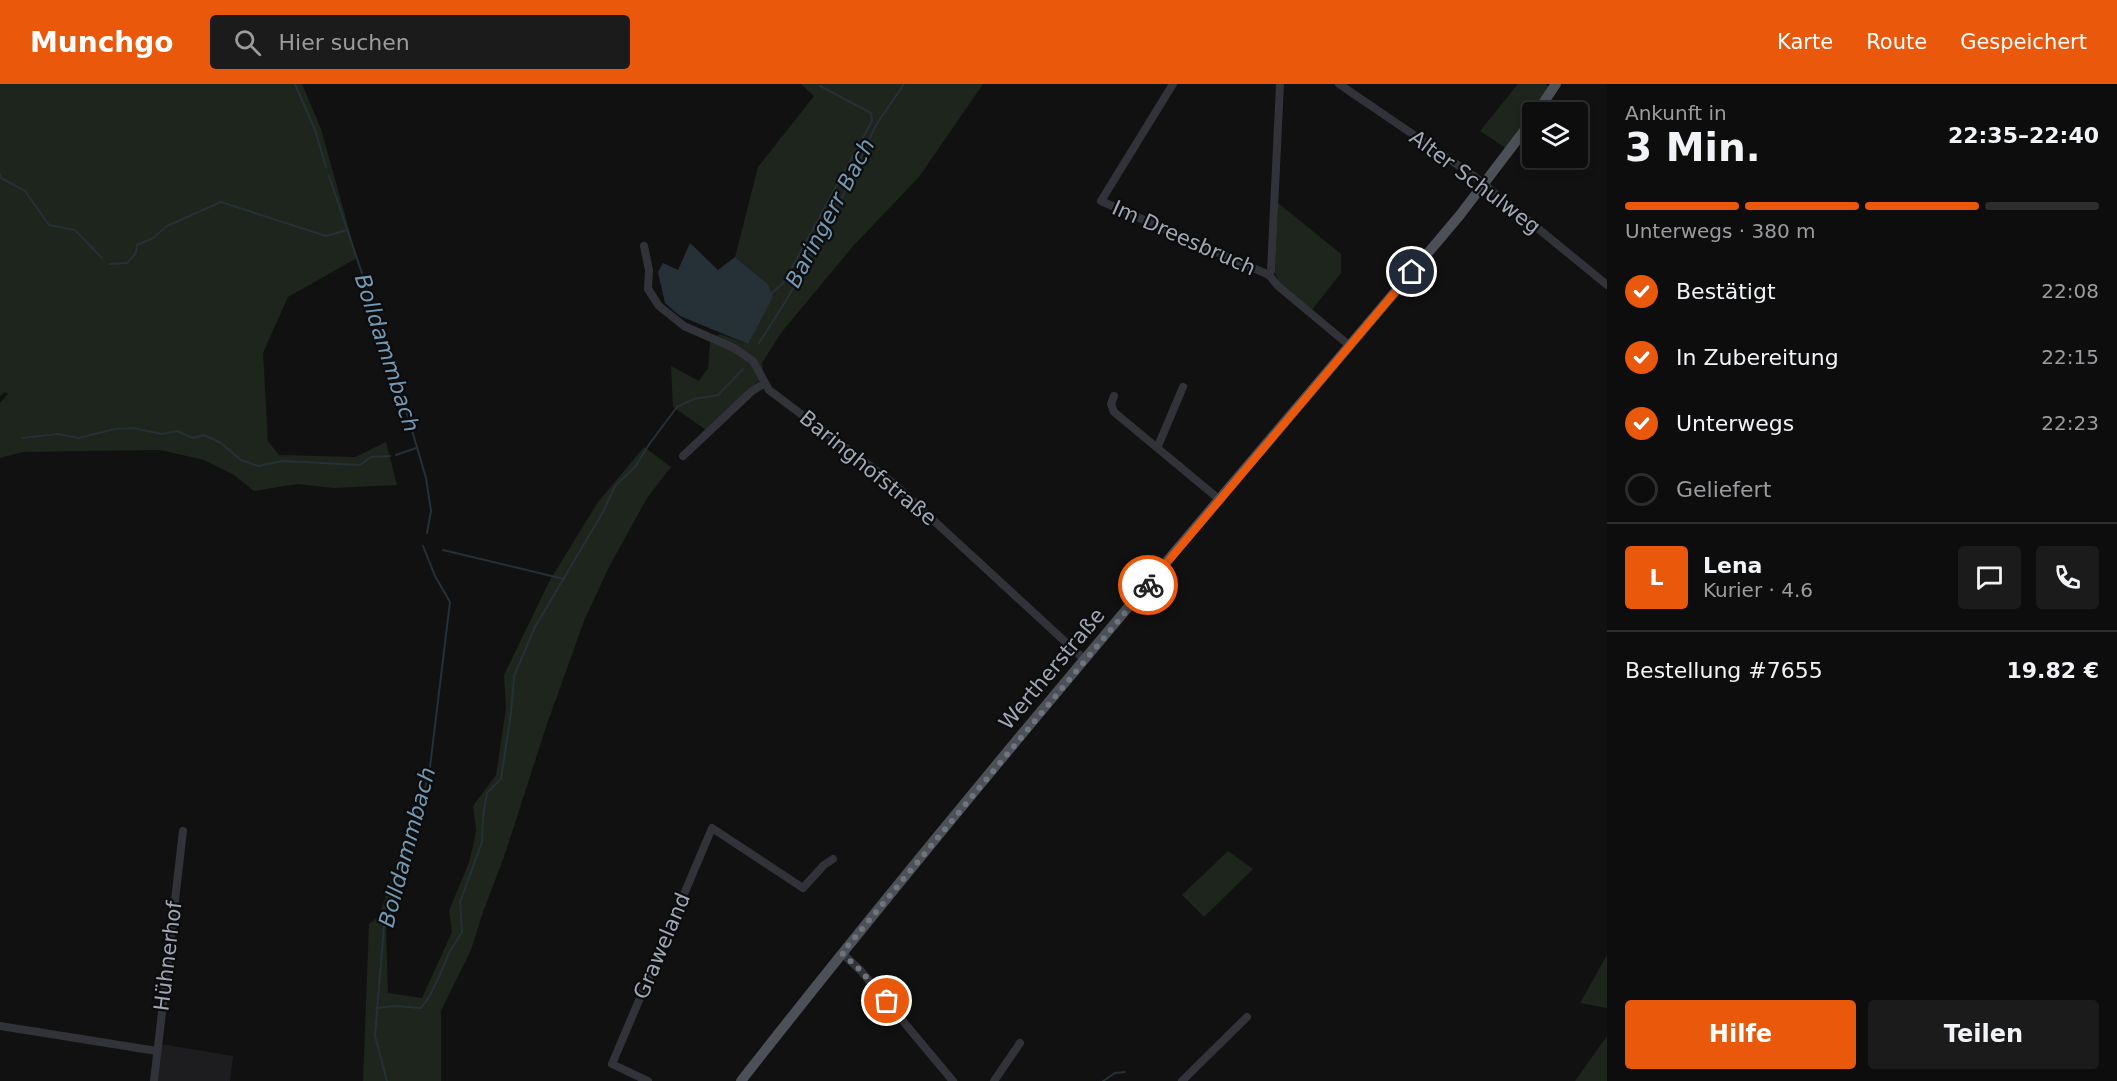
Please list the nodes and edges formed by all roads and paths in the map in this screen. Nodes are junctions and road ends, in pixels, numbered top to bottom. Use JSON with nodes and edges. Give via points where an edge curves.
{"nodes":[{"id":1,"x":1173,"y":84,"type":"edge"},
{"id":2,"x":1281,"y":84,"type":"edge"},
{"id":3,"x":1339,"y":84,"type":"edge"},
{"id":4,"x":1556,"y":84,"type":"edge"},
{"id":5,"x":1544,"y":102,"type":"edge"},
{"id":6,"x":1522,"y":134,"type":"edge"},
{"id":7,"x":1485,"y":185,"type":"junction"},
{"id":8,"x":645,"y":246,"type":"dead end"},
{"id":9,"x":1269,"y":275,"type":"junction"},
{"id":10,"x":1607,"y":285,"type":"edge"},
{"id":11,"x":1350,"y":346,"type":"junction"},
{"id":12,"x":765,"y":383,"type":"junction"},
{"id":13,"x":1183,"y":387,"type":"dead end"},
{"id":14,"x":1114,"y":396,"type":"dead end"},
{"id":15,"x":1158,"y":446,"type":"junction"},
{"id":16,"x":683,"y":456,"type":"dead end"},
{"id":17,"x":1220,"y":500,"type":"junction"},
{"id":18,"x":1085,"y":660,"type":"junction"},
{"id":19,"x":183,"y":831,"type":"dead end"},
{"id":20,"x":833,"y":859,"type":"dead end"},
{"id":21,"x":842,"y":953,"type":"junction"},
{"id":22,"x":1246,"y":1017,"type":"dead end"},
{"id":23,"x":0,"y":1026,"type":"edge"},
{"id":24,"x":1020,"y":1042,"type":"dead end"},
{"id":25,"x":157,"y":1051,"type":"junction"},
{"id":26,"x":154,"y":1081,"type":"edge"},
{"id":27,"x":648,"y":1081,"type":"edge"},
{"id":28,"x":741,"y":1081,"type":"edge"},
{"id":29,"x":953,"y":1081,"type":"edge"},
{"id":30,"x":994,"y":1081,"type":"edge"},
{"id":31,"x":1182,"y":1081,"type":"edge"}],
"edges":[{"from":1,"to":9,"type":"street","name":"Im Dreesbruch","via":[[1101,201]]},
{"from":2,"to":9,"type":"street"},
{"from":3,"to":7,"type":"street","name":"Alter Schulweg"},
{"from":4,"to":5,"type":"main road"},
{"from":6,"to":7,"type":"main road","name":"Wertherstraße"},
{"from":7,"to":10,"type":"street","name":"Alter Schulweg"},
{"from":7,"to":11,"type":"main road","name":"Wertherstraße"},
{"from":8,"to":12,"type":"street","name":"Baringhofstraße","via":[[648,289],[660,306],[684,326],[753,361]]},
{"from":9,"to":11,"type":"street","name":"Im Dreesbruch"},
{"from":11,"to":17,"type":"main road","name":"Wertherstraße"},
{"from":12,"to":16,"type":"street"},
{"from":12,"to":18,"type":"street","name":"Baringhofstraße","via":[[769,390],[894,484]]},
{"from":13,"to":15,"type":"street"},
{"from":14,"to":15,"type":"street","via":[[1114,411]]},
{"from":15,"to":17,"type":"street"},
{"from":17,"to":18,"type":"main road","name":"Wertherstraße"},
{"from":18,"to":21,"type":"main road","name":"Wertherstraße"},
{"from":19,"to":25,"type":"street","name":"Hühnerhof"},
{"from":20,"to":27,"type":"street","name":"Graweland","via":[[803,888],[712,828],[612,1064]]},
{"from":21,"to":28,"type":"main road","name":"Wertherstraße"},
{"from":21,"to":29,"type":"street"},
{"from":22,"to":31,"type":"street"},
{"from":23,"to":25,"type":"street"},
{"from":24,"to":30,"type":"street"},
{"from":25,"to":26,"type":"street","name":"Hühnerhof"}]}
